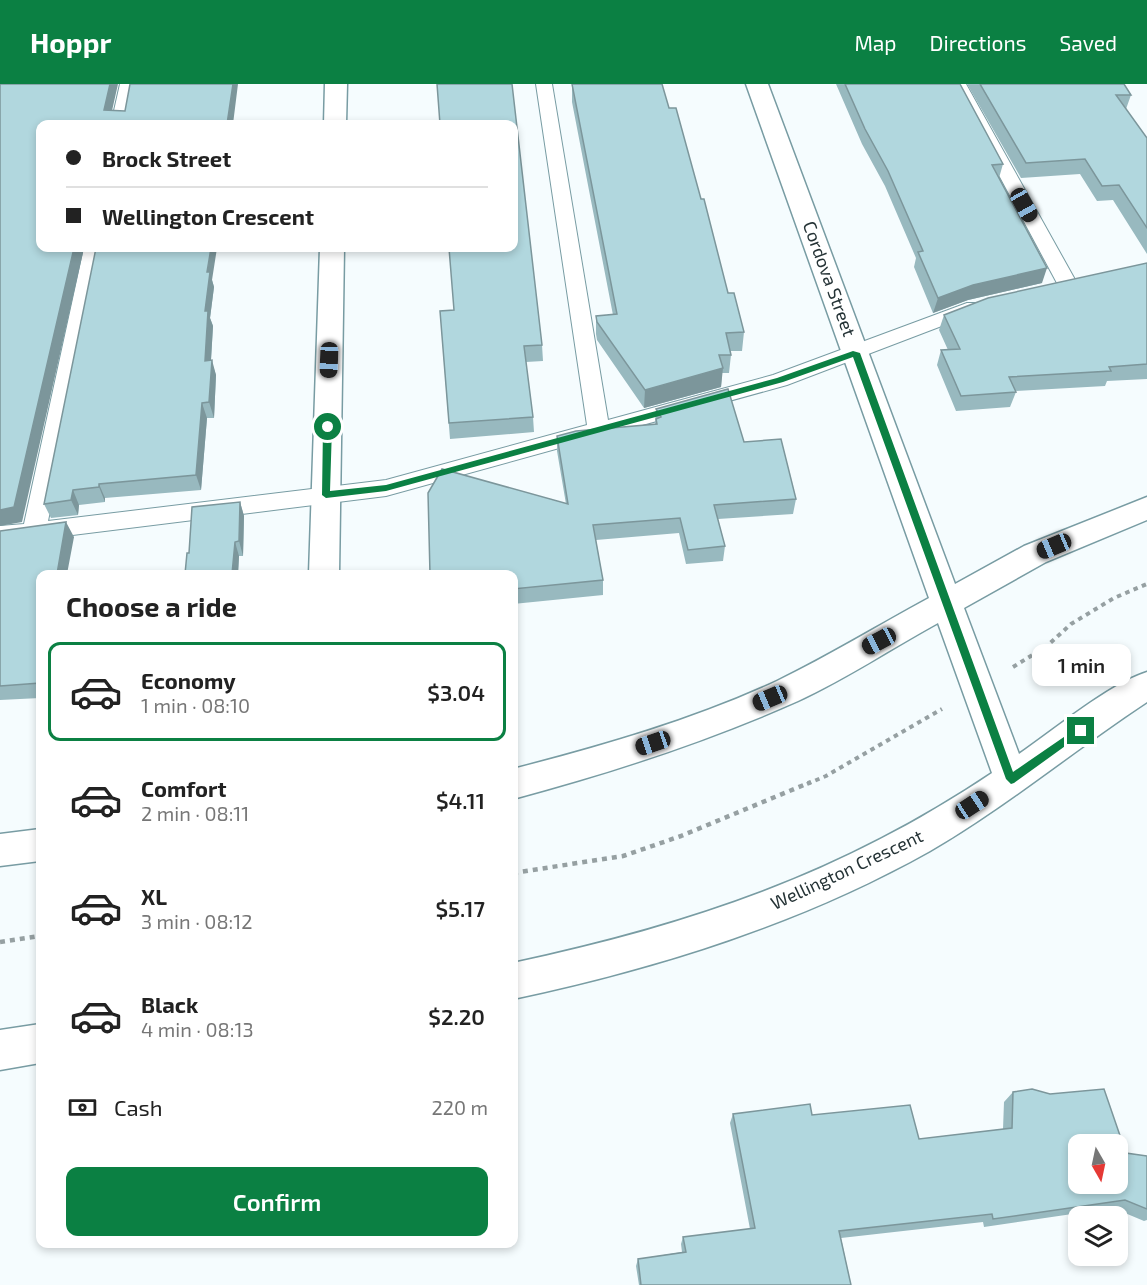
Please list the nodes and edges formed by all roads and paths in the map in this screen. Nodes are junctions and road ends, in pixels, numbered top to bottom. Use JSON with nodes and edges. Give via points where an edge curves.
{"nodes":[{"id":1,"x":128,"y":84,"type":"edge"},
{"id":2,"x":336,"y":84,"type":"edge"},
{"id":3,"x":544,"y":84,"type":"edge"},
{"id":4,"x":757,"y":84,"type":"edge"},
{"id":5,"x":958,"y":84,"type":"edge"},
{"id":6,"x":120,"y":120,"type":"edge"},
{"id":7,"x":335,"y":120,"type":"edge"},
{"id":8,"x":92,"y":252,"type":"edge"},
{"id":9,"x":332,"y":252,"type":"edge"},
{"id":10,"x":1091,"y":280,"type":"edge"},
{"id":11,"x":1068,"y":285,"type":"junction"},
{"id":12,"x":1045,"y":290,"type":"edge"},
{"id":13,"x":999,"y":301,"type":"edge"},
{"id":14,"x":856,"y":353,"type":"junction"},
{"id":15,"x":599,"y":430,"type":"junction"},
{"id":16,"x":326,"y":495,"type":"junction"},
{"id":17,"x":1147,"y":508,"type":"edge"},
{"id":18,"x":34,"y":531,"type":"junction"},
{"id":19,"x":0,"y":535,"type":"edge"},
{"id":20,"x":324,"y":570,"type":"edge"},
{"id":21,"x":1147,"y":584,"type":"edge"},
{"id":22,"x":947,"y":603,"type":"junction"},
{"id":23,"x":1147,"y":685,"type":"edge"},
{"id":24,"x":977,"y":688,"type":"junction"},
{"id":25,"x":1011,"y":779,"type":"junction"},
{"id":26,"x":518,"y":783,"type":"edge"},
{"id":27,"x":36,"y":846,"type":"edge"},
{"id":28,"x":0,"y":850,"type":"edge"},
{"id":29,"x":518,"y":872,"type":"edge"},
{"id":30,"x":36,"y":937,"type":"edge"},
{"id":31,"x":0,"y":942,"type":"edge"},
{"id":32,"x":518,"y":980,"type":"edge"},
{"id":33,"x":36,"y":1045,"type":"edge"},
{"id":34,"x":0,"y":1050,"type":"edge"}],
"edges":[{"from":1,"to":6,"type":"lane"},
{"from":2,"to":7,"type":"street"},
{"from":3,"to":15,"type":"lane"},
{"from":4,"to":14,"type":"street","name":"Cordova Street"},
{"from":5,"to":11,"type":"lane"},
{"from":8,"to":18,"type":"lane"},
{"from":9,"to":16,"type":"street"},
{"from":10,"to":11,"type":"lane"},
{"from":11,"to":12,"type":"lane"},
{"from":13,"to":14,"type":"lane","via":[[976,306]]},
{"from":14,"to":15,"type":"lane","via":[[780,380]]},
{"from":14,"to":22,"type":"street","name":"Cordova Street"},
{"from":15,"to":16,"type":"lane","via":[[386,488]]},
{"from":16,"to":18,"type":"lane"},
{"from":16,"to":20,"type":"street"},
{"from":17,"to":22,"type":"street","via":[[1035,554]]},
{"from":18,"to":19,"type":"lane"},
{"from":21,"to":24,"type":"path","via":[[1071,624],[1047,646]]},
{"from":22,"to":24,"type":"street","name":"Cordova Street"},
{"from":22,"to":26,"type":"street","via":[[789,690],[713,722],[592,763]]},
{"from":23,"to":25,"type":"street","name":"Wellington Crescent"},
{"from":24,"to":25,"type":"street","name":"Cordova Street"},
{"from":24,"to":29,"type":"path","via":[[826,776],[681,836],[622,856]]},
{"from":25,"to":32,"type":"street","name":"Wellington Crescent","via":[[907,844],[760,911],[672,943]]},
{"from":27,"to":28,"type":"street"},
{"from":30,"to":31,"type":"path"},
{"from":33,"to":34,"type":"street"}]}
